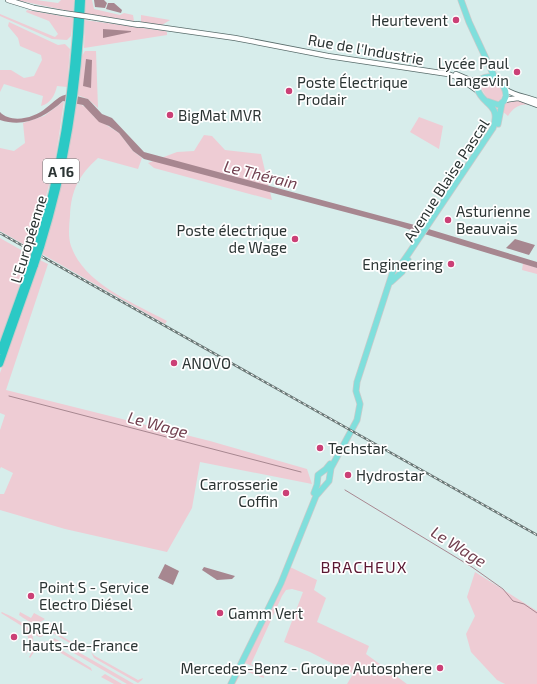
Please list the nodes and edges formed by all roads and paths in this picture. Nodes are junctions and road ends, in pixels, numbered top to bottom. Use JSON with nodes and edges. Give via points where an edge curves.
{"nodes":[{"id":1,"x":10,"y":0,"type":"edge"},
{"id":2,"x":78,"y":0,"type":"edge"},
{"id":3,"x":82,"y":0,"type":"edge"},
{"id":4,"x":459,"y":0,"type":"edge"},
{"id":5,"x":293,"y":49,"type":"junction"},
{"id":6,"x":482,"y":78,"type":"junction"},
{"id":7,"x":497,"y":80,"type":"junction"},
{"id":8,"x":73,"y":88,"type":"junction"},
{"id":9,"x":505,"y":89,"type":"junction"},
{"id":10,"x":478,"y":91,"type":"junction"},
{"id":11,"x":487,"y":101,"type":"junction"},
{"id":12,"x":537,"y":101,"type":"edge"},
{"id":13,"x":503,"y":102,"type":"junction"},
{"id":14,"x":537,"y":105,"type":"edge"},
{"id":15,"x":429,"y":226,"type":"junction"},
{"id":16,"x":34,"y":263,"type":"junction"},
{"id":17,"x":0,"y":351,"type":"edge"},
{"id":18,"x":0,"y":364,"type":"edge"},
{"id":19,"x":326,"y":473,"type":"junction"},
{"id":20,"x":318,"y":481,"type":"junction"},
{"id":21,"x":325,"y":484,"type":"junction"},
{"id":22,"x":299,"y":533,"type":"junction"},
{"id":23,"x":290,"y":557,"type":"junction"},
{"id":24,"x":227,"y":684,"type":"edge"},
{"id":25,"x":231,"y":684,"type":"edge"}],
"edges":[{"from":1,"to":5,"type":"street","name":"Rue de l'Industrie","bridge":true,"via":[[63,13],[172,28]]},
{"from":2,"to":8,"type":"highway","name":"L'Européenne","number":"A 16"},
{"from":3,"to":8,"type":"highway","name":"L'Européenne","number":"A 16"},
{"from":4,"to":6,"type":"main road","via":[[465,21],[486,64]]},
{"from":4,"to":7,"type":"main road"},
{"from":5,"to":6,"type":"street","name":"Rue de l'Industrie","via":[[447,72],[472,80]]},
{"from":5,"to":10,"type":"street","name":"Rue de l'Industrie","via":[[450,75],[474,86]]},
{"from":6,"to":7,"type":"main road","via":[[491,77]]},
{"from":6,"to":10,"type":"main road"},
{"from":7,"to":9,"type":"main road"},
{"from":8,"to":16,"type":"highway","name":"L'Européenne","number":"A 16","bridge":true,"via":[[56,174]]},
{"from":9,"to":12,"type":"street"},
{"from":9,"to":13,"type":"main road","name":"Avenue Blaise Pascal"},
{"from":10,"to":11,"type":"main road","name":"Avenue Blaise Pascal"},
{"from":11,"to":13,"type":"main road","name":"Avenue Blaise Pascal","via":[[496,105]]},
{"from":11,"to":15,"type":"main road","name":"Avenue Blaise Pascal","via":[[496,114],[492,130]]},
{"from":13,"to":14,"type":"street","name":"Avenue Blaise Pascal","via":[[518,98]]},
{"from":13,"to":15,"type":"main road","name":"Avenue Blaise Pascal","via":[[496,128]]},
{"from":15,"to":19,"type":"main road","name":"Avenue Blaise Pascal","via":[[401,267],[402,272],[396,273],[386,292],[356,384],[359,408]]},
{"from":16,"to":17,"type":"highway","name":"L'Européenne","number":"A 16"},
{"from":16,"to":18,"type":"highway","name":"L'Européenne","number":"A 16"},
{"from":19,"to":20,"type":"main road","via":[[318,475]]},
{"from":19,"to":21,"type":"main road","via":[[330,480]]},
{"from":20,"to":21,"type":"main road"},
{"from":20,"to":22,"type":"main road"},
{"from":21,"to":22,"type":"main road","via":[[317,494]]},
{"from":22,"to":23,"type":"main road"},
{"from":23,"to":24,"type":"main road"},
{"from":23,"to":25,"type":"main road","via":[[271,604]]}]}
